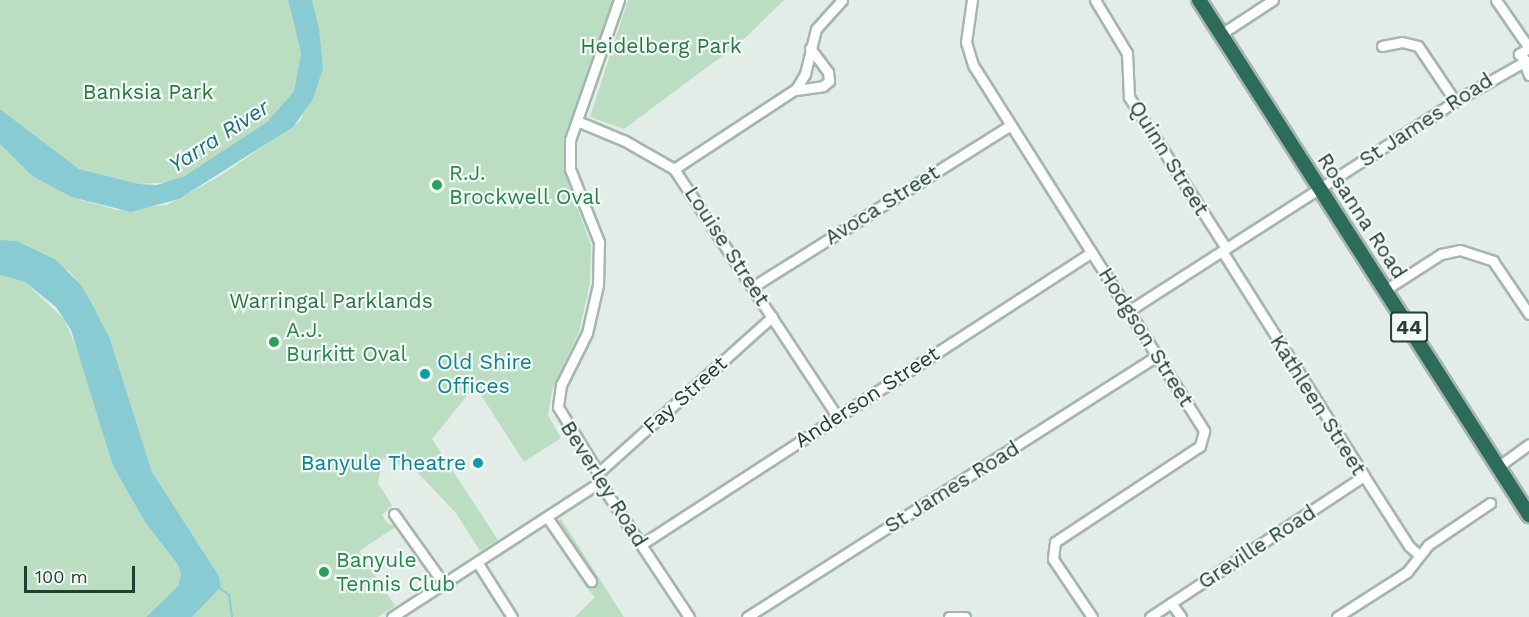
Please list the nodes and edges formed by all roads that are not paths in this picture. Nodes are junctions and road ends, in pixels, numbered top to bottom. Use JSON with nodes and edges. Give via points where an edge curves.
{"nodes":[{"id":1,"x":619,"y":0,"type":"edge"},
{"id":2,"x":842,"y":0,"type":"edge"},
{"id":3,"x":972,"y":0,"type":"edge"},
{"id":4,"x":1095,"y":0,"type":"edge"},
{"id":5,"x":1199,"y":0,"type":"edge"},
{"id":6,"x":1273,"y":0,"type":"edge"},
{"id":7,"x":1496,"y":0,"type":"edge"},
{"id":8,"x":1221,"y":34,"type":"junction"},
{"id":9,"x":1382,"y":46,"type":"dead end"},
{"id":10,"x":810,"y":48,"type":"junction"},
{"id":11,"x":1524,"y":56,"type":"edge"},
{"id":12,"x":1529,"y":75,"type":"edge"},
{"id":13,"x":795,"y":91,"type":"junction"},
{"id":14,"x":1455,"y":101,"type":"junction"},
{"id":15,"x":577,"y":121,"type":"junction"},
{"id":16,"x":1011,"y":125,"type":"junction"},
{"id":17,"x":674,"y":169,"type":"junction"},
{"id":18,"x":1320,"y":189,"type":"junction"},
{"id":19,"x":1224,"y":250,"type":"junction"},
{"id":20,"x":1092,"y":252,"type":"junction"},
{"id":21,"x":754,"y":286,"type":"junction"},
{"id":22,"x":1385,"y":290,"type":"junction"},
{"id":23,"x":1130,"y":310,"type":"junction"},
{"id":24,"x":1529,"y":314,"type":"edge"},
{"id":25,"x":772,"y":317,"type":"junction"},
{"id":26,"x":1157,"y":356,"type":"junction"},
{"id":27,"x":837,"y":416,"type":"junction"},
{"id":28,"x":1529,"y":444,"type":"edge"},
{"id":29,"x":1499,"y":466,"type":"junction"},
{"id":30,"x":1364,"y":476,"type":"junction"},
{"id":31,"x":599,"y":478,"type":"junction"},
{"id":32,"x":1490,"y":503,"type":"dead end"},
{"id":33,"x":394,"y":514,"type":"dead end"},
{"id":34,"x":1529,"y":515,"type":"edge"},
{"id":35,"x":547,"y":517,"type":"junction"},
{"id":36,"x":642,"y":544,"type":"junction"},
{"id":37,"x":1419,"y":555,"type":"junction"},
{"id":38,"x":477,"y":562,"type":"junction"},
{"id":39,"x":591,"y":581,"type":"dead end"},
{"id":40,"x":444,"y":584,"type":"junction"},
{"id":41,"x":1172,"y":603,"type":"junction"},
{"id":42,"x":396,"y":616,"type":"edge"},
{"id":43,"x":512,"y":617,"type":"edge"},
{"id":44,"x":689,"y":617,"type":"edge"},
{"id":45,"x":747,"y":617,"type":"edge"},
{"id":46,"x":949,"y":617,"type":"edge"},
{"id":47,"x":965,"y":617,"type":"edge"},
{"id":48,"x":1092,"y":617,"type":"edge"},
{"id":49,"x":1150,"y":617,"type":"edge"},
{"id":50,"x":1181,"y":617,"type":"edge"},
{"id":51,"x":1337,"y":617,"type":"edge"}],
"edges":[{"from":1,"to":15,"type":"street","name":"Beverley Road"},
{"from":2,"to":10,"type":"street","via":[[820,22]]},
{"from":3,"to":16,"type":"street","name":"Hodgson Street","via":[[966,42],[973,65]]},
{"from":4,"to":19,"type":"street","name":"Quinn Street","via":[[1127,53],[1129,97]]},
{"from":5,"to":8,"type":"highway","name":"Rosanna Road","number":"44"},
{"from":6,"to":8,"type":"street"},
{"from":7,"to":11,"type":"street"},
{"from":8,"to":18,"type":"highway","name":"Rosanna Road","number":"44"},
{"from":9,"to":14,"type":"street","via":[[1402,42],[1418,46]]},
{"from":10,"to":13,"type":"street","via":[[805,74]]},
{"from":10,"to":13,"type":"street","via":[[828,72],[829,81],[823,86]]},
{"from":11,"to":12,"type":"street"},
{"from":11,"to":14,"type":"street","name":"St James Road"},
{"from":13,"to":17,"type":"street"},
{"from":14,"to":18,"type":"street","name":"St James Road"},
{"from":15,"to":17,"type":"street","name":"Louise Street"},
{"from":15,"to":31,"type":"street","name":"Beverley Road","via":[[570,140],[570,169],[599,242],[598,285],[587,333],[561,385],[558,403],[562,419]]},
{"from":16,"to":20,"type":"street","name":"Hodgson Street"},
{"from":16,"to":21,"type":"street","name":"Avoca Street"},
{"from":17,"to":21,"type":"street","name":"Louise Street"},
{"from":18,"to":19,"type":"street","name":"St James Road"},
{"from":18,"to":22,"type":"highway","name":"Rosanna Road","number":"44"},
{"from":19,"to":23,"type":"street","name":"St James Road"},
{"from":19,"to":30,"type":"street","name":"Kathleen Street"},
{"from":20,"to":23,"type":"street","name":"Hodgson Street"},
{"from":20,"to":27,"type":"street","name":"Anderson Street"},
{"from":21,"to":25,"type":"street","name":"Louise Street"},
{"from":22,"to":24,"type":"street","via":[[1441,254],[1460,250],[1493,261]]},
{"from":22,"to":29,"type":"highway","name":"Rosanna Road","number":"44"},
{"from":23,"to":26,"type":"street","name":"Hodgson Street"},
{"from":25,"to":27,"type":"street","name":"Louise Street"},
{"from":25,"to":31,"type":"street","name":"Fay Street"},
{"from":26,"to":45,"type":"street","name":"St James Road"},
{"from":26,"to":48,"type":"street","name":"Hodgson Street","via":[[1204,430],[1205,439],[1055,542],[1053,559]]},
{"from":27,"to":36,"type":"street","name":"Anderson Street"},
{"from":28,"to":29,"type":"street"},
{"from":29,"to":34,"type":"highway","name":"Rosanna Road","number":"44"},
{"from":30,"to":37,"type":"street","name":"Kathleen Street","via":[[1409,546]]},
{"from":30,"to":41,"type":"street","name":"Greville Road"},
{"from":31,"to":35,"type":"street","name":"Fay Street"},
{"from":31,"to":36,"type":"street","name":"Beverley Road"},
{"from":32,"to":37,"type":"street"},
{"from":33,"to":40,"type":"street"},
{"from":35,"to":38,"type":"street","name":"Fay Street"},
{"from":35,"to":39,"type":"street"},
{"from":36,"to":44,"type":"street","name":"Beverley Road"},
{"from":37,"to":51,"type":"street","via":[[1407,572]]},
{"from":38,"to":40,"type":"street","name":"Fay Street"},
{"from":38,"to":43,"type":"street"},
{"from":40,"to":42,"type":"street","name":"Fay Street"},
{"from":41,"to":49,"type":"street","name":"Greville Road"},
{"from":41,"to":50,"type":"street"},
{"from":46,"to":47,"type":"street"}]}
